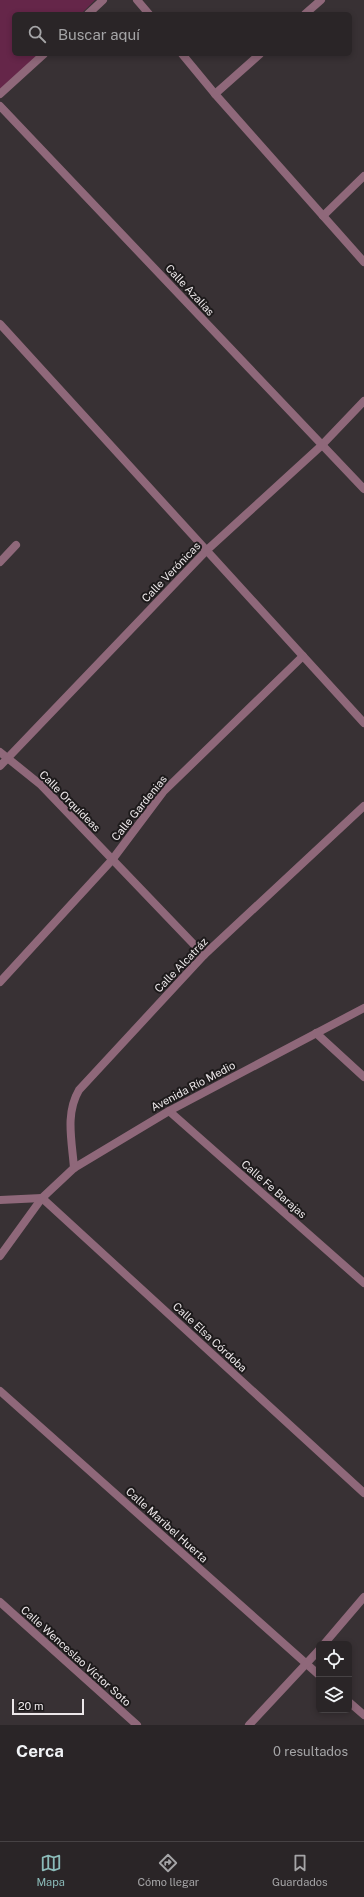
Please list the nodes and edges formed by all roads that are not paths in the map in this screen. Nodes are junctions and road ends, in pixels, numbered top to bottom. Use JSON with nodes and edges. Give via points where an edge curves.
{"nodes":[{"id":1,"x":103,"y":0,"type":"edge"},
{"id":2,"x":137,"y":0,"type":"edge"},
{"id":3,"x":321,"y":0,"type":"edge"},
{"id":4,"x":90,"y":12,"type":"edge"},
{"id":5,"x":146,"y":12,"type":"edge"},
{"id":6,"x":307,"y":12,"type":"edge"},
{"id":7,"x":42,"y":56,"type":"edge"},
{"id":8,"x":184,"y":56,"type":"edge"},
{"id":9,"x":258,"y":56,"type":"edge"},
{"id":10,"x":0,"y":94,"type":"edge"},
{"id":11,"x":215,"y":94,"type":"junction"},
{"id":12,"x":0,"y":106,"type":"edge"},
{"id":13,"x":364,"y":176,"type":"edge"},
{"id":14,"x":323,"y":216,"type":"junction"},
{"id":15,"x":364,"y":262,"type":"edge"},
{"id":16,"x":0,"y":324,"type":"edge"},
{"id":17,"x":364,"y":401,"type":"edge"},
{"id":18,"x":322,"y":446,"type":"junction"},
{"id":19,"x":364,"y":489,"type":"edge"},
{"id":20,"x":16,"y":546,"type":"dead end"},
{"id":21,"x":206,"y":550,"type":"junction"},
{"id":22,"x":0,"y":562,"type":"edge"},
{"id":23,"x":303,"y":656,"type":"junction"},
{"id":24,"x":364,"y":723,"type":"edge"},
{"id":25,"x":0,"y":752,"type":"edge"},
{"id":26,"x":7,"y":758,"type":"junction"},
{"id":27,"x":0,"y":766,"type":"edge"},
{"id":28,"x":364,"y":806,"type":"edge"},
{"id":29,"x":112,"y":860,"type":"junction"},
{"id":30,"x":204,"y":955,"type":"junction"},
{"id":31,"x":0,"y":982,"type":"edge"},
{"id":32,"x":364,"y":1008,"type":"edge"},
{"id":33,"x":316,"y":1033,"type":"junction"},
{"id":34,"x":364,"y":1078,"type":"edge"},
{"id":35,"x":169,"y":1111,"type":"junction"},
{"id":36,"x":74,"y":1168,"type":"junction"},
{"id":37,"x":42,"y":1198,"type":"junction"},
{"id":38,"x":0,"y":1200,"type":"edge"},
{"id":39,"x":0,"y":1256,"type":"edge"},
{"id":40,"x":364,"y":1284,"type":"edge"},
{"id":41,"x":0,"y":1391,"type":"edge"},
{"id":42,"x":364,"y":1493,"type":"edge"},
{"id":43,"x":364,"y":1597,"type":"edge"},
{"id":44,"x":0,"y":1602,"type":"edge"},
{"id":45,"x":327,"y":1641,"type":"edge"},
{"id":46,"x":316,"y":1654,"type":"edge"},
{"id":47,"x":307,"y":1664,"type":"junction"},
{"id":48,"x":316,"y":1672,"type":"edge"},
{"id":49,"x":352,"y":1705,"type":"edge"},
{"id":50,"x":364,"y":1715,"type":"edge"},
{"id":51,"x":137,"y":1725,"type":"edge"},
{"id":52,"x":249,"y":1725,"type":"edge"}],
"edges":[{"from":1,"to":4,"type":"street"},
{"from":2,"to":5,"type":"street"},
{"from":3,"to":6,"type":"street"},
{"from":7,"to":10,"type":"street"},
{"from":8,"to":11,"type":"street"},
{"from":9,"to":11,"type":"street"},
{"from":11,"to":14,"type":"street"},
{"from":12,"to":18,"type":"street","name":"Calle Azalias"},
{"from":13,"to":14,"type":"street"},
{"from":14,"to":15,"type":"street"},
{"from":16,"to":21,"type":"street"},
{"from":17,"to":18,"type":"street","name":"Calle Verónicas"},
{"from":18,"to":19,"type":"street","name":"Calle Azalias"},
{"from":18,"to":21,"type":"street","name":"Calle Verónicas"},
{"from":20,"to":22,"type":"street"},
{"from":21,"to":23,"type":"street"},
{"from":21,"to":26,"type":"street","name":"Calle Verónicas"},
{"from":23,"to":24,"type":"street"},
{"from":23,"to":29,"type":"street","name":"Calle Gardenias","via":[[163,792]]},
{"from":25,"to":26,"type":"street","name":"Calle Orquídeas"},
{"from":26,"to":27,"type":"street","name":"Calle Verónicas"},
{"from":26,"to":29,"type":"street","name":"Calle Orquídeas","via":[[41,785]]},
{"from":28,"to":30,"type":"street","name":"Calle Alcatráz"},
{"from":29,"to":30,"type":"street","name":"Calle Orquídeas"},
{"from":29,"to":31,"type":"street","name":"Calle Gardenias"},
{"from":30,"to":36,"type":"street","name":"Calle Alcatráz","via":[[79,1090],[73,1101],[70,1116]]},
{"from":32,"to":33,"type":"street","name":"Avenida Río Medio"},
{"from":33,"to":34,"type":"street"},
{"from":33,"to":35,"type":"street","name":"Avenida Río Medio"},
{"from":35,"to":36,"type":"street","name":"Avenida Río Medio"},
{"from":35,"to":40,"type":"street","name":"Calle Fe Barajas"},
{"from":36,"to":37,"type":"street","name":"Avenida Río Medio"},
{"from":37,"to":38,"type":"street"},
{"from":37,"to":39,"type":"street","name":"Avenida Río Medio"},
{"from":37,"to":42,"type":"street","name":"Calle Elsa Córdoba"},
{"from":41,"to":47,"type":"street","name":"Calle Maribel Huerta"},
{"from":43,"to":45,"type":"street"},
{"from":44,"to":51,"type":"street","name":"Calle Wenceslao Víctor Soto"},
{"from":46,"to":47,"type":"street"},
{"from":47,"to":48,"type":"street","name":"Calle Maribel Huerta"},
{"from":47,"to":52,"type":"street"},
{"from":49,"to":50,"type":"street"}]}
